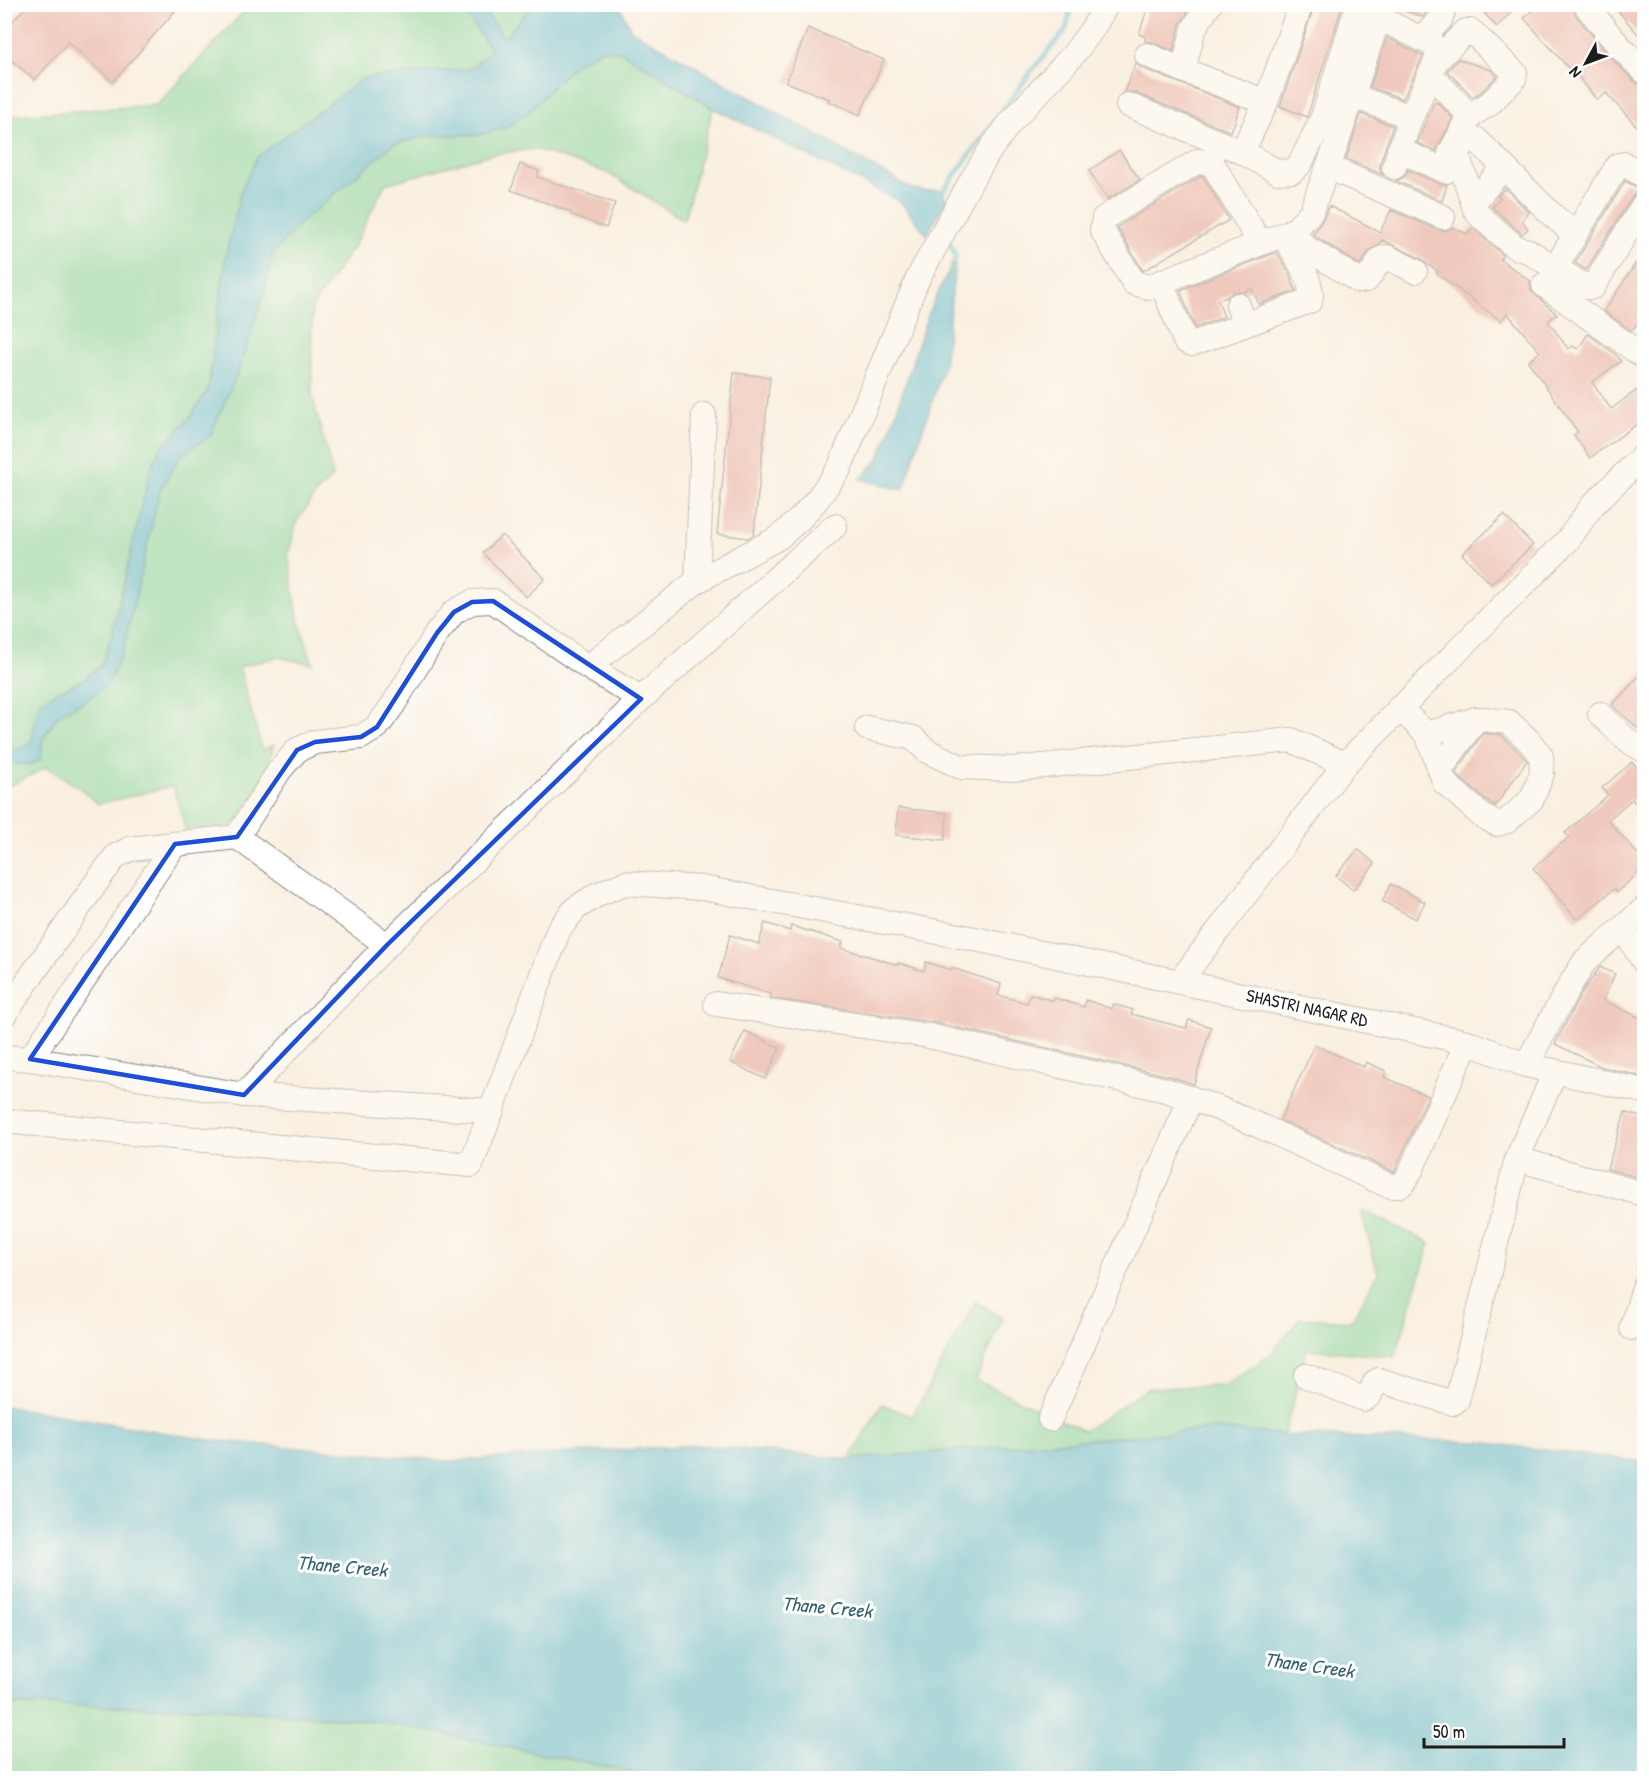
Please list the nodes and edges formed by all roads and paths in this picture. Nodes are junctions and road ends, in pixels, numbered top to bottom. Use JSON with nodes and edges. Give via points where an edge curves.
{"nodes":[{"id":1,"x":1107,"y":4,"type":"edge"},
{"id":2,"x":1210,"y":4,"type":"edge"},
{"id":3,"x":1301,"y":4,"type":"edge"},
{"id":4,"x":1358,"y":4,"type":"edge"},
{"id":5,"x":1445,"y":4,"type":"edge"},
{"id":6,"x":1588,"y":4,"type":"edge"},
{"id":7,"x":1381,"y":11,"type":"edge"},
{"id":8,"x":1422,"y":38,"type":"junction"},
{"id":9,"x":1147,"y":55,"type":"dead end"},
{"id":10,"x":1436,"y":65,"type":"junction"},
{"id":11,"x":1183,"y":70,"type":"junction"},
{"id":12,"x":1644,"y":71,"type":"edge"},
{"id":13,"x":1353,"y":96,"type":"junction"},
{"id":14,"x":1266,"y":102,"type":"junction"},
{"id":15,"x":1128,"y":105,"type":"dead end"},
{"id":16,"x":1411,"y":117,"type":"junction"},
{"id":17,"x":1470,"y":117,"type":"junction"},
{"id":18,"x":1242,"y":152,"type":"junction"},
{"id":19,"x":1328,"y":167,"type":"junction"},
{"id":20,"x":1504,"y":167,"type":"junction"},
{"id":21,"x":1392,"y":171,"type":"junction"},
{"id":22,"x":1644,"y":176,"type":"edge"},
{"id":23,"x":1473,"y":202,"type":"junction"},
{"id":24,"x":1644,"y":204,"type":"edge"},
{"id":25,"x":1443,"y":218,"type":"dead end"},
{"id":26,"x":1287,"y":233,"type":"junction"},
{"id":27,"x":1575,"y":236,"type":"junction"},
{"id":28,"x":1260,"y":243,"type":"junction"},
{"id":29,"x":1416,"y":271,"type":"dead end"},
{"id":30,"x":1557,"y":281,"type":"junction"},
{"id":31,"x":1161,"y":282,"type":"junction"},
{"id":32,"x":1641,"y":345,"type":"edge"},
{"id":33,"x":704,"y":415,"type":"dead end"},
{"id":34,"x":1644,"y":455,"type":"edge"},
{"id":35,"x":835,"y":526,"type":"dead end"},
{"id":36,"x":697,"y":581,"type":"junction"},
{"id":37,"x":588,"y":667,"type":"junction"},
{"id":38,"x":641,"y":699,"type":"junction"},
{"id":39,"x":1399,"y":708,"type":"junction"},
{"id":40,"x":1600,"y":714,"type":"dead end"},
{"id":41,"x":1476,"y":719,"type":"junction"},
{"id":42,"x":867,"y":728,"type":"dead end"},
{"id":43,"x":1427,"y":734,"type":"junction"},
{"id":44,"x":1644,"y":750,"type":"edge"},
{"id":45,"x":1345,"y":764,"type":"junction"},
{"id":46,"x":1440,"y":770,"type":"junction"},
{"id":47,"x":237,"y":837,"type":"junction"},
{"id":48,"x":175,"y":844,"type":"junction"},
{"id":49,"x":1636,"y":924,"type":"edge"},
{"id":50,"x":387,"y":945,"type":"junction"},
{"id":51,"x":1644,"y":962,"type":"edge"},
{"id":52,"x":1180,"y":981,"type":"junction"},
{"id":53,"x":716,"y":1004,"type":"dead end"},
{"id":54,"x":4,"y":1015,"type":"edge"},
{"id":55,"x":1467,"y":1041,"type":"junction"},
{"id":56,"x":4,"y":1057,"type":"edge"},
{"id":57,"x":30,"y":1059,"type":"junction"},
{"id":58,"x":1526,"y":1065,"type":"junction"},
{"id":59,"x":1555,"y":1072,"type":"junction"},
{"id":60,"x":1644,"y":1091,"type":"edge"},
{"id":61,"x":244,"y":1095,"type":"junction"},
{"id":62,"x":1191,"y":1098,"type":"junction"},
{"id":63,"x":492,"y":1111,"type":"junction"},
{"id":64,"x":4,"y":1121,"type":"edge"},
{"id":65,"x":1517,"y":1159,"type":"junction"},
{"id":66,"x":1644,"y":1194,"type":"edge"},
{"id":67,"x":1644,"y":1288,"type":"edge"},
{"id":68,"x":1632,"y":1328,"type":"dead end"},
{"id":69,"x":1306,"y":1376,"type":"dead end"},
{"id":70,"x":1050,"y":1419,"type":"dead end"}],
"edges":[{"from":1,"to":36,"type":"street","via":[[1073,56],[1010,123],[971,181],[918,279],[839,469],[801,518],[778,538]]},
{"from":2,"to":11,"type":"street","via":[[1194,28]]},
{"from":3,"to":14,"type":"street"},
{"from":4,"to":18,"type":"street","via":[[1323,117],[1300,164],[1293,171],[1278,172]]},
{"from":5,"to":8,"type":"street","via":[[1440,20]]},
{"from":6,"to":12,"type":"street","via":[[1619,46]]},
{"from":7,"to":8,"type":"street"},
{"from":7,"to":13,"type":"street"},
{"from":8,"to":10,"type":"street","via":[[1432,44]]},
{"from":9,"to":11,"type":"street"},
{"from":10,"to":16,"type":"street"},
{"from":10,"to":17,"type":"street"},
{"from":10,"to":17,"type":"street","via":[[1466,31],[1471,31],[1515,73],[1514,79]]},
{"from":11,"to":14,"type":"street"},
{"from":13,"to":16,"type":"street"},
{"from":13,"to":19,"type":"street"},
{"from":14,"to":18,"type":"street"},
{"from":15,"to":18,"type":"street"},
{"from":16,"to":21,"type":"street"},
{"from":17,"to":21,"type":"street","via":[[1450,153],[1450,168],[1446,171]]},
{"from":19,"to":21,"type":"street"},
{"from":19,"to":26,"type":"street","via":[[1311,213]]},
{"from":20,"to":23,"type":"street"},
{"from":20,"to":23,"type":"street","via":[[1476,139],[1469,139],[1460,148],[1458,156]]},
{"from":20,"to":27,"type":"street"},
{"from":21,"to":25,"type":"street"},
{"from":22,"to":27,"type":"street","via":[[1624,164],[1618,165]]},
{"from":23,"to":30,"type":"street","via":[[1479,216],[1509,243],[1528,251]]},
{"from":24,"to":30,"type":"street","via":[[1593,287]]},
{"from":26,"to":28,"type":"street"},
{"from":26,"to":29,"type":"street","via":[[1359,281],[1367,280],[1381,259],[1387,257]]},
{"from":26,"to":31,"type":"street","via":[[1312,295],[1310,301],[1241,315],[1192,345],[1185,341]]},
{"from":27,"to":30,"type":"street"},
{"from":28,"to":31,"type":"street"},
{"from":28,"to":31,"type":"street","via":[[1212,163],[1198,162],[1104,218],[1102,230],[1134,283],[1148,287]]},
{"from":30,"to":32,"type":"street"},
{"from":33,"to":36,"type":"street"},
{"from":34,"to":39,"type":"street","via":[[1592,506],[1568,540]]},
{"from":35,"to":38,"type":"street"},
{"from":36,"to":37,"type":"street"},
{"from":37,"to":38,"type":"street"},
{"from":37,"to":47,"type":"street","via":[[493,601],[472,602],[454,612],[437,633],[376,727],[361,737],[315,742],[297,750]]},
{"from":38,"to":50,"type":"street"},
{"from":39,"to":43,"type":"street"},
{"from":39,"to":45,"type":"street"},
{"from":40,"to":44,"type":"street","via":[[1628,741]]},
{"from":41,"to":43,"type":"street"},
{"from":41,"to":46,"type":"street"},
{"from":41,"to":46,"type":"street","via":[[1509,722],[1541,756],[1542,773],[1532,799],[1507,821],[1497,824],[1482,816],[1445,783]]},
{"from":42,"to":45,"type":"street","via":[[913,738],[927,751],[962,766],[1014,769],[1291,740]]},
{"from":43,"to":46,"type":"street"},
{"from":45,"to":52,"type":"street"},
{"from":47,"to":48,"type":"street"},
{"from":47,"to":50,"type":"street"},
{"from":48,"to":54,"type":"street","via":[[130,849],[116,856]]},
{"from":48,"to":57,"type":"street"},
{"from":49,"to":51,"type":"street"},
{"from":49,"to":58,"type":"street","via":[[1585,962]]},
{"from":50,"to":61,"type":"street"},
{"from":52,"to":55,"type":"street","name":"SHASTRI NAGAR RD"},
{"from":52,"to":63,"type":"street","name":"SHASTRI NAGAR RD","via":[[702,888],[625,883],[576,908],[558,929]]},
{"from":53,"to":62,"type":"street","via":[[929,1036]]},
{"from":55,"to":58,"type":"street","name":"SHASTRI NAGAR RD"},
{"from":55,"to":62,"type":"street","via":[[1412,1168],[1400,1186],[1387,1185]]},
{"from":56,"to":57,"type":"street"},
{"from":57,"to":61,"type":"street"},
{"from":58,"to":59,"type":"street","name":"SHASTRI NAGAR RD"},
{"from":59,"to":60,"type":"street","name":"SHASTRI NAGAR RD"},
{"from":59,"to":65,"type":"street"},
{"from":61,"to":63,"type":"street"},
{"from":62,"to":70,"type":"street"},
{"from":63,"to":64,"type":"street","name":"SHASTRI NAGAR RD","via":[[471,1165]]},
{"from":65,"to":66,"type":"street"},
{"from":65,"to":69,"type":"street","via":[[1457,1400],[1453,1403],[1379,1380],[1364,1399]]},
{"from":67,"to":68,"type":"street"}]}
